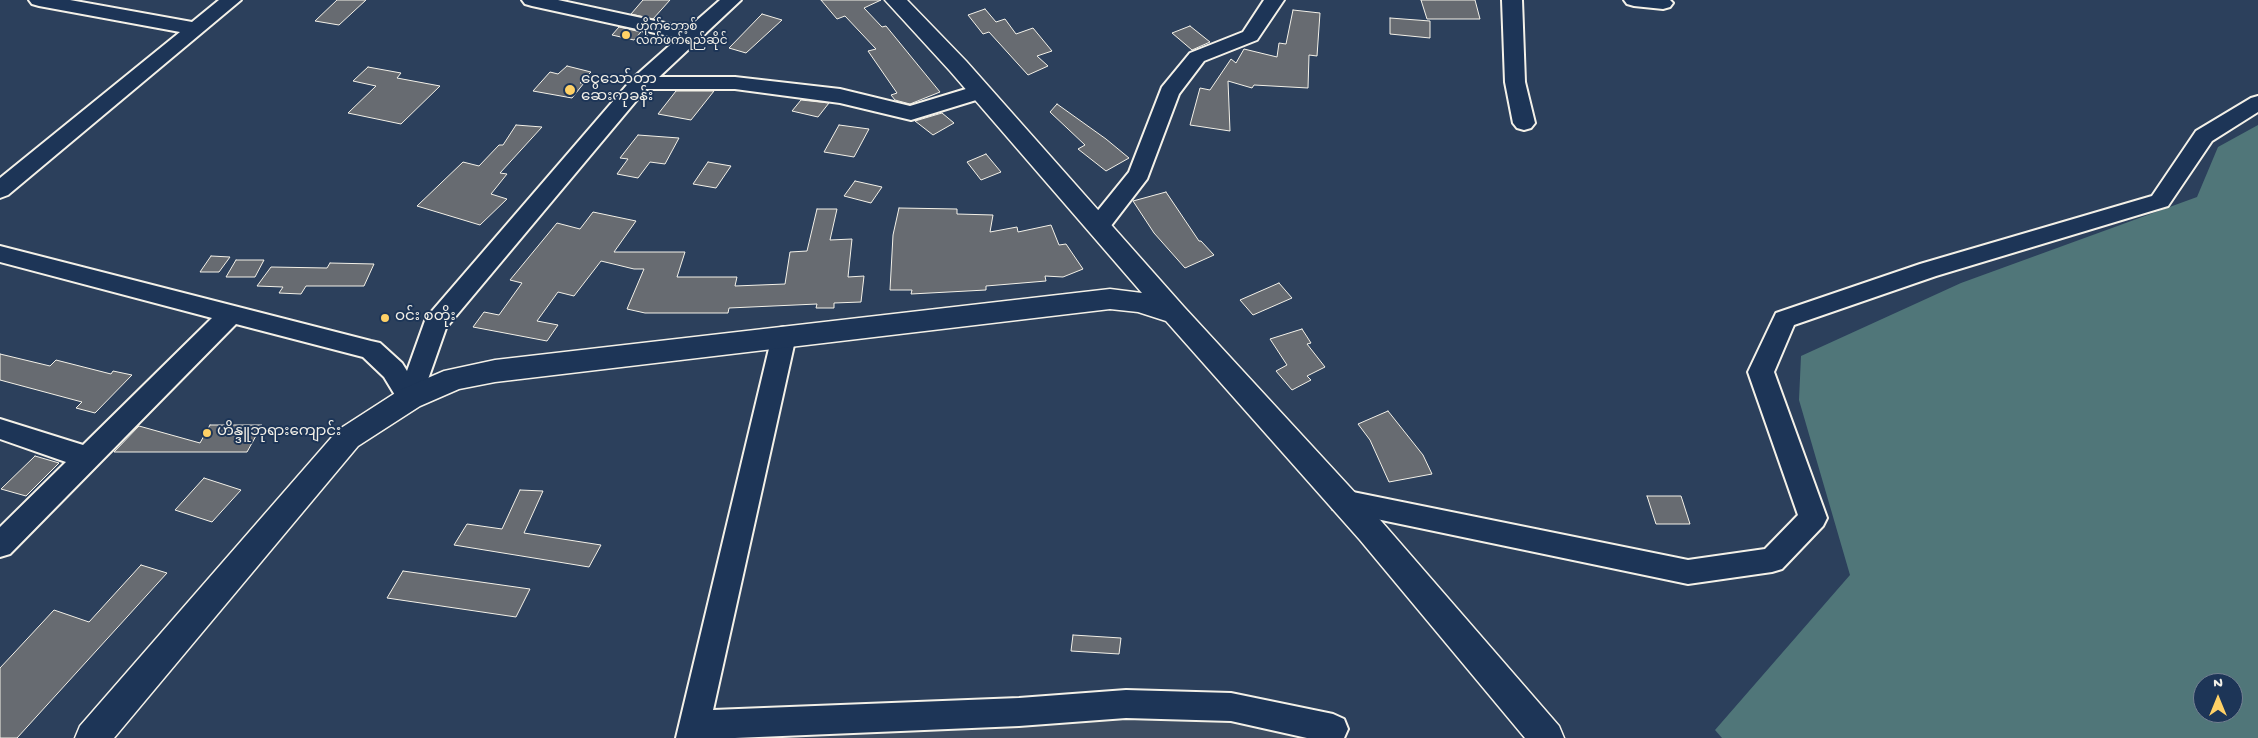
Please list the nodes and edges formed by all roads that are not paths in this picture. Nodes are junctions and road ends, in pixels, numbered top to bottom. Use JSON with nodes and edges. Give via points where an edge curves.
{"nodes":[{"id":1,"x":39,"y":0,"type":"edge"},
{"id":2,"x":230,"y":0,"type":"edge"},
{"id":3,"x":532,"y":0,"type":"edge"},
{"id":4,"x":731,"y":0,"type":"edge"},
{"id":5,"x":895,"y":0,"type":"edge"},
{"id":6,"x":1274,"y":0,"type":"edge"},
{"id":7,"x":1512,"y":0,"type":"edge"},
{"id":8,"x":1634,"y":0,"type":"edge"},
{"id":9,"x":1663,"y":3,"type":"dead end"},
{"id":10,"x":195,"y":29,"type":"junction"},
{"id":11,"x":691,"y":35,"type":"junction"},
{"id":12,"x":640,"y":83,"type":"junction"},
{"id":13,"x":979,"y":92,"type":"junction"},
{"id":14,"x":2258,"y":103,"type":"edge"},
{"id":15,"x":1524,"y":124,"type":"dead end"},
{"id":16,"x":0,"y":190,"type":"edge"},
{"id":17,"x":1099,"y":225,"type":"junction"},
{"id":18,"x":0,"y":254,"type":"edge"},
{"id":19,"x":232,"y":313,"type":"junction"},
{"id":20,"x":1175,"y":314,"type":"junction"},
{"id":21,"x":784,"y":336,"type":"junction"},
{"id":22,"x":410,"y":398,"type":"junction"},
{"id":23,"x":0,"y":429,"type":"edge"},
{"id":24,"x":88,"y":458,"type":"junction"},
{"id":25,"x":1343,"y":501,"type":"junction"},
{"id":26,"x":0,"y":545,"type":"edge"},
{"id":27,"x":1333,"y":729,"type":"dead end"},
{"id":28,"x":692,"y":732,"type":"edge"},
{"id":29,"x":92,"y":738,"type":"edge"},
{"id":30,"x":1547,"y":738,"type":"edge"}],
"edges":[{"from":1,"to":10,"type":"street"},
{"from":2,"to":10,"type":"street"},
{"from":3,"to":11,"type":"street"},
{"from":4,"to":11,"type":"street"},
{"from":5,"to":13,"type":"main road"},
{"from":6,"to":17,"type":"street","via":[[1250,36],[1197,57],[1169,92],[1139,174]]},
{"from":7,"to":15,"type":"street","via":[[1514,82]]},
{"from":8,"to":9,"type":"street"},
{"from":10,"to":16,"type":"street"},
{"from":11,"to":12,"type":"street"},
{"from":12,"to":13,"type":"street","via":[[735,84],[840,96],[911,113]]},
{"from":12,"to":22,"type":"street","via":[[435,324]]},
{"from":13,"to":17,"type":"main road"},
{"from":14,"to":25,"type":"street","via":[[2204,136],[2160,201],[1928,270],[1785,319],[1762,372],[1814,518],[1772,560],[1688,572]]},
{"from":17,"to":20,"type":"main road"},
{"from":18,"to":19,"type":"street"},
{"from":19,"to":22,"type":"street","via":[[371,350],[393,370]]},
{"from":19,"to":24,"type":"street"},
{"from":20,"to":21,"type":"main road","via":[[1138,302],[1110,299]]},
{"from":20,"to":25,"type":"main road"},
{"from":21,"to":22,"type":"main road","via":[[495,371],[454,380]]},
{"from":21,"to":28,"type":"street"},
{"from":22,"to":29,"type":"main road","via":[[348,438]]},
{"from":23,"to":24,"type":"street"},
{"from":24,"to":26,"type":"street"},
{"from":25,"to":30,"type":"main road"},
{"from":27,"to":28,"type":"street","via":[[1231,707],[1126,704]]}]}
